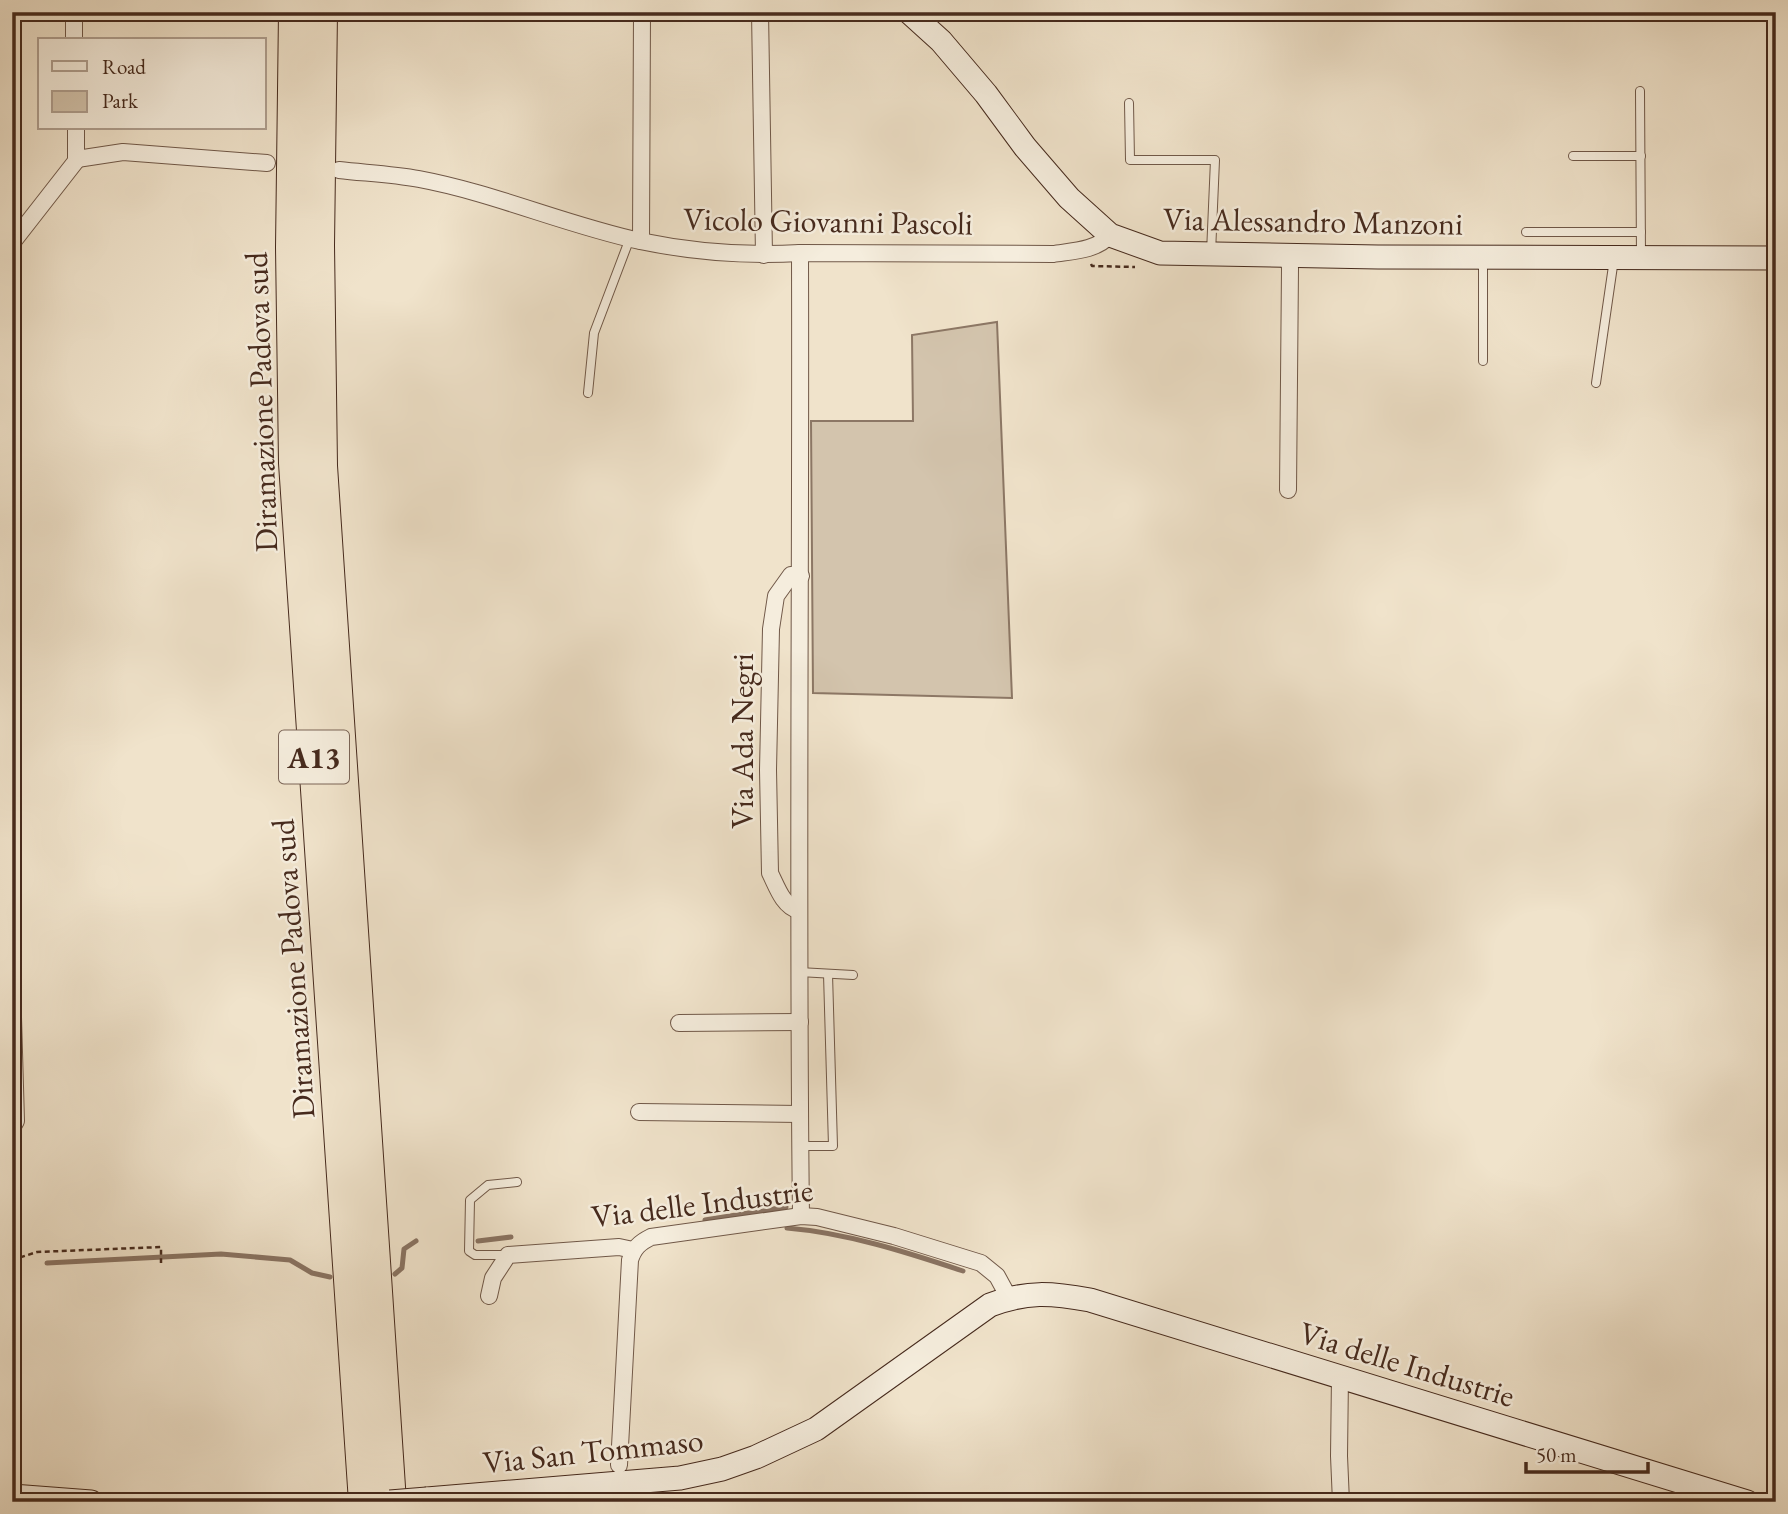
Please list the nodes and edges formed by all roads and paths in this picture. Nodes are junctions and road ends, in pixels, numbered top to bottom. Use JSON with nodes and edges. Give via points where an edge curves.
{"nodes":[{"id":1,"x":74,"y":12,"type":"edge"},
{"id":2,"x":294,"y":12,"type":"edge"},
{"id":3,"x":322,"y":12,"type":"edge"},
{"id":4,"x":642,"y":12,"type":"edge"},
{"id":5,"x":760,"y":12,"type":"edge"},
{"id":6,"x":909,"y":12,"type":"edge"},
{"id":7,"x":74,"y":38,"type":"edge"},
{"id":8,"x":1640,"y":91,"type":"dead end"},
{"id":9,"x":1129,"y":103,"type":"dead end"},
{"id":10,"x":76,"y":130,"type":"edge"},
{"id":11,"x":1573,"y":156,"type":"dead end"},
{"id":12,"x":1641,"y":156,"type":"junction"},
{"id":13,"x":77,"y":159,"type":"junction"},
{"id":14,"x":267,"y":163,"type":"dead end"},
{"id":15,"x":339,"y":170,"type":"dead end"},
{"id":16,"x":1527,"y":232,"type":"dead end"},
{"id":17,"x":1641,"y":232,"type":"junction"},
{"id":18,"x":1110,"y":235,"type":"junction"},
{"id":19,"x":636,"y":240,"type":"junction"},
{"id":20,"x":12,"y":243,"type":"edge"},
{"id":21,"x":800,"y":253,"type":"junction"},
{"id":22,"x":1212,"y":254,"type":"junction"},
{"id":23,"x":764,"y":255,"type":"junction"},
{"id":24,"x":1288,"y":256,"type":"junction"},
{"id":25,"x":1480,"y":256,"type":"junction"},
{"id":26,"x":1614,"y":256,"type":"junction"},
{"id":27,"x":1642,"y":256,"type":"junction"},
{"id":28,"x":1776,"y":258,"type":"edge"},
{"id":29,"x":1483,"y":360,"type":"dead end"},
{"id":30,"x":1596,"y":383,"type":"dead end"},
{"id":31,"x":588,"y":393,"type":"dead end"},
{"id":32,"x":1288,"y":490,"type":"dead end"},
{"id":33,"x":801,"y":576,"type":"junction"},
{"id":34,"x":799,"y":910,"type":"junction"},
{"id":35,"x":799,"y":972,"type":"junction"},
{"id":36,"x":828,"y":974,"type":"junction"},
{"id":37,"x":853,"y":975,"type":"dead end"},
{"id":38,"x":12,"y":983,"type":"edge"},
{"id":39,"x":800,"y":1022,"type":"junction"},
{"id":40,"x":679,"y":1023,"type":"dead end"},
{"id":41,"x":639,"y":1112,"type":"dead end"},
{"id":42,"x":800,"y":1114,"type":"junction"},
{"id":43,"x":12,"y":1128,"type":"edge"},
{"id":44,"x":801,"y":1146,"type":"junction"},
{"id":45,"x":517,"y":1182,"type":"dead end"},
{"id":46,"x":802,"y":1216,"type":"junction"},
{"id":47,"x":633,"y":1250,"type":"junction"},
{"id":48,"x":508,"y":1255,"type":"junction"},
{"id":49,"x":12,"y":1260,"type":"edge"},
{"id":50,"x":161,"y":1263,"type":"dead end"},
{"id":51,"x":1046,"y":1293,"type":"joint"},
{"id":52,"x":489,"y":1296,"type":"dead end"},
{"id":53,"x":1009,"y":1298,"type":"junction"},
{"id":54,"x":1340,"y":1377,"type":"junction"},
{"id":55,"x":619,"y":1465,"type":"dead end"},
{"id":56,"x":12,"y":1496,"type":"edge"},
{"id":57,"x":91,"y":1502,"type":"edge"},
{"id":58,"x":364,"y":1502,"type":"edge"},
{"id":59,"x":391,"y":1502,"type":"edge"},
{"id":60,"x":1341,"y":1502,"type":"edge"},
{"id":61,"x":1747,"y":1502,"type":"edge"}],
"edges":[{"from":1,"to":7,"type":"street"},
{"from":2,"to":58,"type":"highway","name":"Diramazione Padova sud","number":"A13","via":[[294,463]]},
{"from":3,"to":59,"type":"highway","name":"Diramazione Padova sud","number":"A13","via":[[322,466]]},
{"from":4,"to":19,"type":"street"},
{"from":5,"to":23,"type":"street"},
{"from":6,"to":18,"type":"street","name":"Via Alessandro Manzoni","via":[[941,41],[1069,198]]},
{"from":8,"to":12,"type":"lane"},
{"from":9,"to":22,"type":"lane","via":[[1130,160],[1215,160]]},
{"from":10,"to":13,"type":"street"},
{"from":11,"to":12,"type":"lane"},
{"from":12,"to":17,"type":"lane"},
{"from":13,"to":14,"type":"street","via":[[123,152]]},
{"from":13,"to":20,"type":"street"},
{"from":15,"to":19,"type":"street","name":"Vicolo Giovanni Pascoli","via":[[419,179]]},
{"from":16,"to":17,"type":"lane"},
{"from":17,"to":27,"type":"lane"},
{"from":18,"to":21,"type":"street","name":"Vicolo Giovanni Pascoli","via":[[1091,248],[1053,254]]},
{"from":18,"to":22,"type":"street","name":"Via Alessandro Manzoni","via":[[1160,253]]},
{"from":19,"to":23,"type":"street","name":"Vicolo Giovanni Pascoli"},
{"from":19,"to":31,"type":"lane","via":[[594,333]]},
{"from":21,"to":23,"type":"street","name":"Vicolo Giovanni Pascoli"},
{"from":21,"to":33,"type":"street","name":"Via Ada Negri"},
{"from":22,"to":24,"type":"street","name":"Via Alessandro Manzoni"},
{"from":24,"to":25,"type":"street","name":"Via Alessandro Manzoni"},
{"from":24,"to":32,"type":"street"},
{"from":25,"to":26,"type":"street","name":"Via Alessandro Manzoni"},
{"from":25,"to":29,"type":"lane"},
{"from":26,"to":27,"type":"street","name":"Via Alessandro Manzoni"},
{"from":26,"to":30,"type":"lane"},
{"from":27,"to":28,"type":"street","name":"Via Alessandro Manzoni"},
{"from":33,"to":34,"type":"street","name":"Via Ada Negri"},
{"from":33,"to":34,"type":"street","name":"Via Ada Negri","via":[[791,575],[775,596],[768,710],[770,873],[782,899]]},
{"from":34,"to":35,"type":"street","name":"Via Ada Negri"},
{"from":35,"to":36,"type":"lane"},
{"from":35,"to":39,"type":"street","name":"Via Ada Negri"},
{"from":36,"to":37,"type":"lane"},
{"from":36,"to":44,"type":"lane","via":[[833,1146]]},
{"from":38,"to":43,"type":"street","via":[[16,1121]]},
{"from":39,"to":40,"type":"street"},
{"from":39,"to":42,"type":"street","name":"Via Ada Negri"},
{"from":41,"to":42,"type":"street"},
{"from":42,"to":44,"type":"street","name":"Via Ada Negri"},
{"from":44,"to":46,"type":"street","name":"Via Ada Negri"},
{"from":45,"to":48,"type":"lane","via":[[488,1185],[470,1200],[469,1251]]},
{"from":46,"to":47,"type":"street","name":"Via delle Industrie","via":[[663,1235],[641,1242]]},
{"from":46,"to":53,"type":"street","name":"Via delle Industrie","via":[[881,1233],[981,1263],[997,1276]]},
{"from":47,"to":48,"type":"street","name":"Via delle Industrie","via":[[619,1247]]},
{"from":47,"to":55,"type":"street"},
{"from":48,"to":52,"type":"street","via":[[493,1278]]},
{"from":49,"to":50,"type":"path","via":[[37,1252],[161,1247]]},
{"from":51,"to":53,"type":"street","name":"Via San Tommaso"},
{"from":51,"to":54,"type":"street","name":"Via delle Industrie","via":[[1090,1300]]},
{"from":53,"to":59,"type":"street","name":"Via San Tommaso","bridge":true,"via":[[990,1305],[816,1429],[722,1469],[680,1478]]},
{"from":54,"to":60,"type":"street"},
{"from":54,"to":61,"type":"street","name":"Via delle Industrie"},
{"from":56,"to":57,"type":"street"}]}
